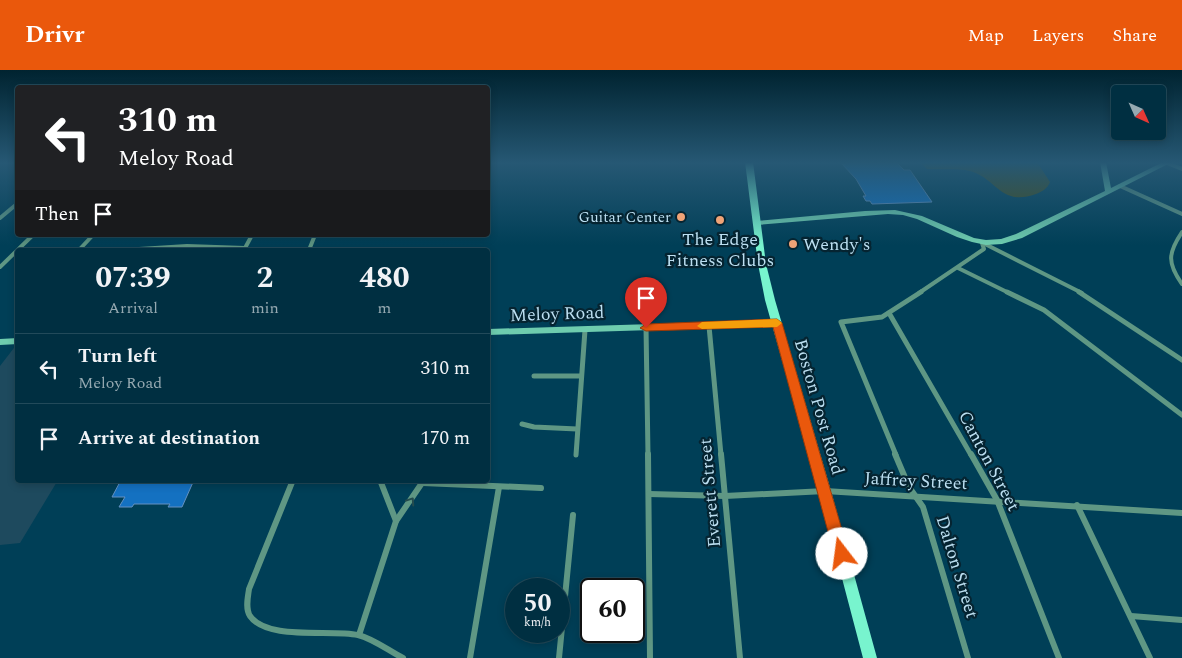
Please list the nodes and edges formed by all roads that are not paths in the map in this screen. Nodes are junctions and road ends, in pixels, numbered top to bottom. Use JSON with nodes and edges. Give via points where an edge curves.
{"nodes":[{"id":1,"x":753,"y":189,"type":"edge"},
{"id":2,"x":1113,"y":189,"type":"edge"},
{"id":3,"x":1128,"y":189,"type":"edge"},
{"id":4,"x":1108,"y":192,"type":"joint"},
{"id":5,"x":15,"y":206,"type":"edge"},
{"id":6,"x":1182,"y":214,"type":"edge"},
{"id":7,"x":0,"y":218,"type":"edge"},
{"id":8,"x":757,"y":223,"type":"junction"},
{"id":9,"x":1182,"y":232,"type":"edge"},
{"id":10,"x":31,"y":237,"type":"edge"},
{"id":11,"x":91,"y":237,"type":"edge"},
{"id":12,"x":251,"y":237,"type":"edge"},
{"id":13,"x":982,"y":243,"type":"junction"},
{"id":14,"x":19,"y":248,"type":"edge"},
{"id":15,"x":81,"y":248,"type":"edge"},
{"id":16,"x":154,"y":248,"type":"edge"},
{"id":17,"x":225,"y":248,"type":"edge"},
{"id":18,"x":245,"y":248,"type":"edge"},
{"id":19,"x":15,"y":252,"type":"edge"},
{"id":20,"x":0,"y":266,"type":"edge"},
{"id":21,"x":958,"y":268,"type":"junction"},
{"id":22,"x":1182,"y":284,"type":"edge"},
{"id":23,"x":889,"y":313,"type":"junction"},
{"id":24,"x":777,"y":323,"type":"junction"},
{"id":25,"x":709,"y":326,"type":"junction"},
{"id":26,"x":646,"y":328,"type":"junction"},
{"id":27,"x":585,"y":330,"type":"junction"},
{"id":28,"x":490,"y":332,"type":"edge"},
{"id":29,"x":15,"y":341,"type":"edge"},
{"id":30,"x":0,"y":342,"type":"edge"},
{"id":31,"x":1182,"y":360,"type":"edge"},
{"id":32,"x":534,"y":376,"type":"dead end"},
{"id":33,"x":581,"y":376,"type":"junction"},
{"id":34,"x":1182,"y":415,"type":"edge"},
{"id":35,"x":522,"y":424,"type":"dead end"},
{"id":36,"x":577,"y":429,"type":"junction"},
{"id":37,"x":576,"y":456,"type":"dead end"},
{"id":38,"x":291,"y":483,"type":"edge"},
{"id":39,"x":381,"y":483,"type":"edge"},
{"id":40,"x":423,"y":483,"type":"edge"},
{"id":41,"x":449,"y":483,"type":"edge"},
{"id":42,"x":499,"y":487,"type":"junction"},
{"id":43,"x":541,"y":488,"type":"dead end"},
{"id":44,"x":825,"y":492,"type":"junction"},
{"id":45,"x":649,"y":494,"type":"junction"},
{"id":46,"x":725,"y":496,"type":"junction"},
{"id":47,"x":916,"y":496,"type":"junction"},
{"id":48,"x":997,"y":500,"type":"junction"},
{"id":49,"x":1077,"y":505,"type":"junction"},
{"id":50,"x":1182,"y":513,"type":"edge"},
{"id":51,"x":573,"y":515,"type":"dead end"},
{"id":52,"x":396,"y":521,"type":"junction"},
{"id":53,"x":1131,"y":616,"type":"junction"},
{"id":54,"x":1182,"y":620,"type":"edge"},
{"id":55,"x":359,"y":635,"type":"junction"},
{"id":56,"x":403,"y":658,"type":"edge"},
{"id":57,"x":470,"y":658,"type":"edge"},
{"id":58,"x":559,"y":658,"type":"edge"},
{"id":59,"x":650,"y":658,"type":"edge"},
{"id":60,"x":740,"y":658,"type":"edge"},
{"id":61,"x":870,"y":658,"type":"edge"},
{"id":62,"x":968,"y":658,"type":"edge"},
{"id":63,"x":1059,"y":658,"type":"edge"},
{"id":64,"x":1150,"y":658,"type":"edge"}],
"edges":[{"from":1,"to":8,"type":"main road","name":"Boston Post Road"},
{"from":2,"to":4,"type":"street"},
{"from":3,"to":6,"type":"street"},
{"from":4,"to":13,"type":"street","via":[[1007,241]]},
{"from":5,"to":7,"type":"street"},
{"from":8,"to":13,"type":"street","via":[[896,212],[926,220]]},
{"from":8,"to":24,"type":"main road","name":"Boston Post Road","via":[[764,276]]},
{"from":9,"to":22,"type":"street","via":[[1169,255]]},
{"from":10,"to":14,"type":"street"},
{"from":11,"to":15,"type":"street"},
{"from":12,"to":18,"type":"street"},
{"from":13,"to":21,"type":"street","via":[[984,249]]},
{"from":13,"to":31,"type":"street","via":[[1088,296]]},
{"from":16,"to":17,"type":"street"},
{"from":19,"to":20,"type":"street"},
{"from":21,"to":23,"type":"street"},
{"from":21,"to":34,"type":"street","via":[[1044,310]]},
{"from":23,"to":47,"type":"street","name":"Dalton Street","via":[[877,319],[841,322],[909,487]]},
{"from":23,"to":48,"type":"street","name":"Canton Street"},
{"from":24,"to":25,"type":"street","name":"Meloy Road"},
{"from":24,"to":44,"type":"main road","name":"Boston Post Road"},
{"from":25,"to":26,"type":"street","name":"Meloy Road"},
{"from":25,"to":46,"type":"street","name":"Everett Street"},
{"from":26,"to":27,"type":"street","name":"Meloy Road"},
{"from":26,"to":45,"type":"street"},
{"from":27,"to":28,"type":"street","name":"Meloy Road"},
{"from":27,"to":33,"type":"street"},
{"from":29,"to":30,"type":"street"},
{"from":32,"to":33,"type":"street"},
{"from":33,"to":36,"type":"street"},
{"from":35,"to":36,"type":"street"},
{"from":36,"to":37,"type":"street"},
{"from":38,"to":55,"type":"street","via":[[249,589],[248,612],[257,623],[272,628]]},
{"from":39,"to":52,"type":"street"},
{"from":52,"to":40,"type":"street","one_way":true},
{"from":41,"to":42,"type":"street"},
{"from":42,"to":43,"type":"street"},
{"from":42,"to":57,"type":"street"},
{"from":44,"to":46,"type":"street","name":"Jaffrey Street"},
{"from":44,"to":47,"type":"street","name":"Jaffrey Street"},
{"from":44,"to":61,"type":"main road","name":"Boston Post Road"},
{"from":45,"to":46,"type":"street","name":"Jaffrey Street"},
{"from":45,"to":59,"type":"street"},
{"from":46,"to":60,"type":"street","name":"Everett Street"},
{"from":47,"to":48,"type":"street","name":"Jaffrey Street"},
{"from":47,"to":62,"type":"street","name":"Dalton Street","via":[[923,507]]},
{"from":48,"to":49,"type":"street","name":"Jaffrey Street"},
{"from":48,"to":63,"type":"street","name":"Canton Street"},
{"from":49,"to":50,"type":"street","name":"Jaffrey Street"},
{"from":49,"to":53,"type":"street"},
{"from":51,"to":58,"type":"street"},
{"from":52,"to":55,"type":"street"},
{"from":53,"to":54,"type":"street"},
{"from":53,"to":64,"type":"street"},
{"from":55,"to":56,"type":"street"}]}
